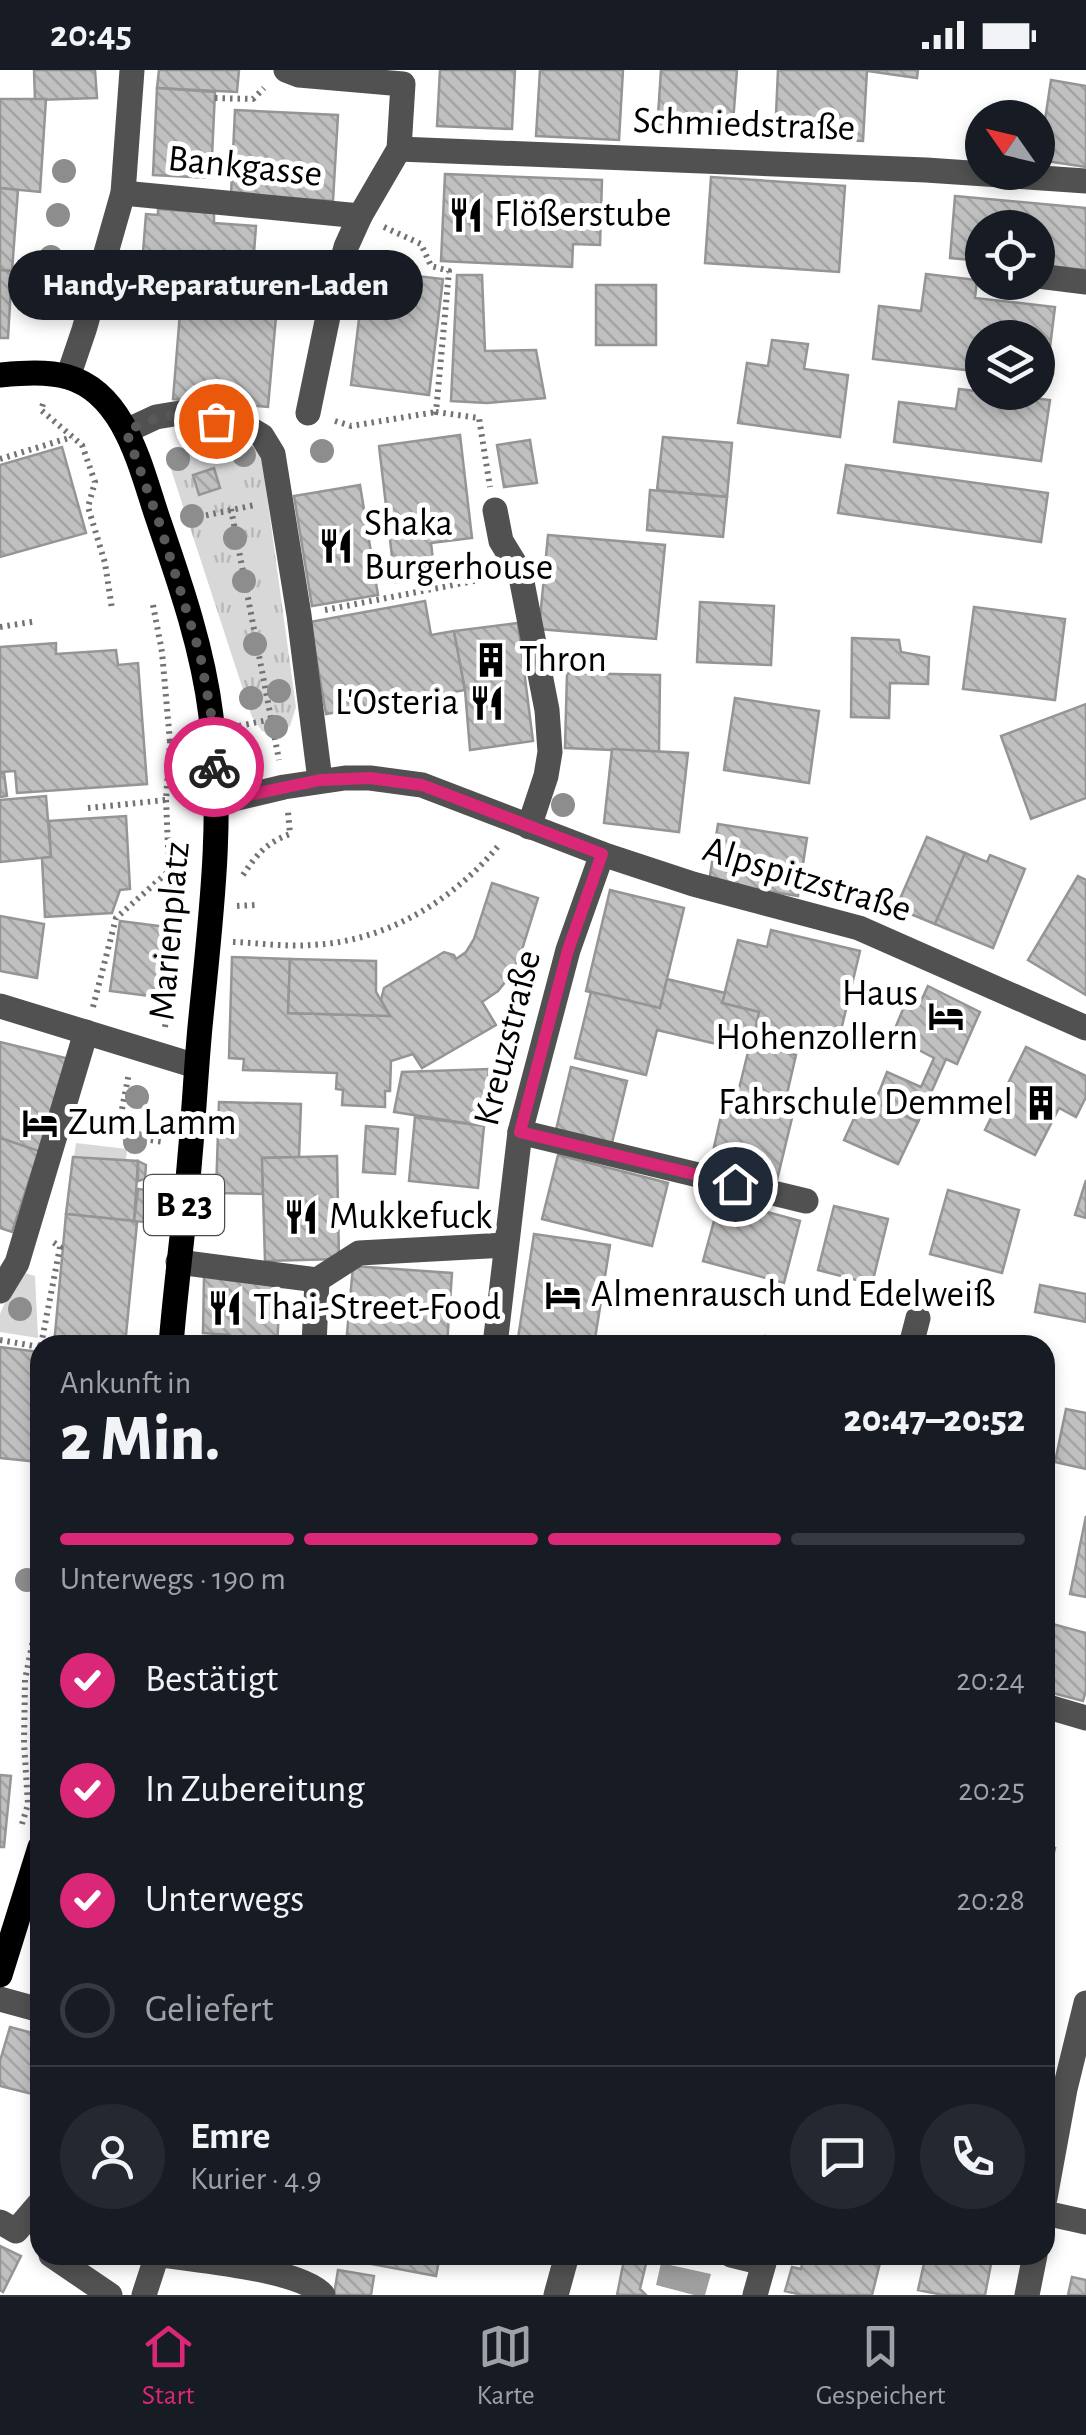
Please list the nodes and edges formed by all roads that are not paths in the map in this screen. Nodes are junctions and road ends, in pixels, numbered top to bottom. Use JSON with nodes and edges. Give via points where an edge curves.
{"nodes":[{"id":1,"x":279,"y":75,"type":"edge"},
{"id":2,"x":405,"y":77,"type":"edge"},
{"id":3,"x":131,"y":83,"type":"edge"},
{"id":4,"x":399,"y":150,"type":"junction"},
{"id":5,"x":1086,"y":181,"type":"edge"},
{"id":6,"x":123,"y":192,"type":"junction"},
{"id":7,"x":360,"y":216,"type":"junction"},
{"id":8,"x":1055,"y":278,"type":"edge"},
{"id":9,"x":1086,"y":282,"type":"edge"},
{"id":10,"x":0,"y":374,"type":"edge"},
{"id":11,"x":68,"y":377,"type":"junction"},
{"id":12,"x":308,"y":413,"type":"road end"},
{"id":13,"x":126,"y":431,"type":"junction"},
{"id":14,"x":495,"y":510,"type":"road end"},
{"id":15,"x":320,"y":780,"type":"junction"},
{"id":16,"x":216,"y":802,"type":"junction"},
{"id":17,"x":516,"y":822,"type":"junction"},
{"id":18,"x":602,"y":854,"type":"junction"},
{"id":19,"x":0,"y":1006,"type":"edge"},
{"id":20,"x":1086,"y":1028,"type":"edge"},
{"id":21,"x":86,"y":1032,"type":"junction"},
{"id":22,"x":196,"y":1066,"type":"junction"},
{"id":23,"x":520,"y":1132,"type":"junction"},
{"id":24,"x":806,"y":1201,"type":"dead end"},
{"id":25,"x":506,"y":1245,"type":"junction"},
{"id":26,"x":178,"y":1262,"type":"junction"},
{"id":27,"x":317,"y":1280,"type":"junction"},
{"id":28,"x":0,"y":1291,"type":"edge"},
{"id":29,"x":918,"y":1318,"type":"dead end"},
{"id":30,"x":172,"y":1335,"type":"edge"},
{"id":31,"x":314,"y":1335,"type":"edge"},
{"id":32,"x":497,"y":1335,"type":"edge"},
{"id":33,"x":914,"y":1335,"type":"edge"},
{"id":34,"x":1055,"y":1709,"type":"edge"},
{"id":35,"x":1086,"y":1718,"type":"edge"},
{"id":36,"x":30,"y":1861,"type":"edge"},
{"id":37,"x":0,"y":1975,"type":"edge"},
{"id":38,"x":0,"y":1998,"type":"edge"},
{"id":39,"x":1086,"y":2003,"type":"edge"},
{"id":40,"x":30,"y":2007,"type":"edge"},
{"id":41,"x":1055,"y":2144,"type":"edge"},
{"id":42,"x":30,"y":2210,"type":"edge"},
{"id":43,"x":1055,"y":2215,"type":"edge"},
{"id":44,"x":1086,"y":2222,"type":"edge"},
{"id":45,"x":8,"y":2226,"type":"edge"},
{"id":46,"x":30,"y":2241,"type":"edge"},
{"id":47,"x":66,"y":2265,"type":"edge"},
{"id":48,"x":156,"y":2265,"type":"edge"},
{"id":49,"x":222,"y":2265,"type":"edge"},
{"id":50,"x":564,"y":2265,"type":"edge"},
{"id":51,"x":764,"y":2265,"type":"edge"},
{"id":52,"x":1033,"y":2265,"type":"edge"},
{"id":53,"x":110,"y":2295,"type":"edge"},
{"id":54,"x":144,"y":2295,"type":"edge"},
{"id":55,"x":323,"y":2295,"type":"edge"},
{"id":56,"x":556,"y":2295,"type":"edge"},
{"id":57,"x":756,"y":2295,"type":"edge"},
{"id":58,"x":1028,"y":2295,"type":"edge"}],
"edges":[{"from":1,"to":2,"type":"street","name":"Bankgasse"},
{"from":2,"to":4,"type":"street","name":"Bankgasse"},
{"from":3,"to":6,"type":"street"},
{"from":4,"to":5,"type":"street","name":"Schmiedstraße"},
{"from":4,"to":7,"type":"street","name":"Bankgasse"},
{"from":6,"to":7,"type":"street","name":"Bankgasse"},
{"from":6,"to":11,"type":"street"},
{"from":7,"to":12,"type":"street","name":"Bankgasse","via":[[332,297]]},
{"from":8,"to":9,"type":"street"},
{"from":10,"to":11,"type":"main road"},
{"from":11,"to":13,"type":"main road","name":"Marienplatz","number":"B 23","via":[[101,396]]},
{"from":13,"to":15,"type":"street","via":[[156,416],[180,414],[245,426],[273,454]]},
{"from":13,"to":16,"type":"main road","name":"Marienplatz","number":"B 23","via":[[200,654]]},
{"from":14,"to":17,"type":"street","via":[[501,541],[520,572],[550,752],[546,776]]},
{"from":15,"to":16,"type":"street","name":"Marienplatz"},
{"from":15,"to":17,"type":"street","name":"Marienplatz","via":[[422,785]]},
{"from":16,"to":22,"type":"main road","name":"Marienplatz","number":"B 23"},
{"from":17,"to":18,"type":"street","name":"Alpspitzstraße"},
{"from":18,"to":20,"type":"street","name":"Alpspitzstraße","via":[[859,928]]},
{"from":18,"to":23,"type":"street","name":"Kreuzstraße","via":[[568,950]]},
{"from":19,"to":21,"type":"street"},
{"from":21,"to":22,"type":"street"},
{"from":21,"to":28,"type":"street","via":[[18,1262]]},
{"from":22,"to":26,"type":"main road","number":"B 23"},
{"from":23,"to":24,"type":"street"},
{"from":23,"to":25,"type":"street","name":"Kreuzstraße"},
{"from":25,"to":27,"type":"street","via":[[359,1253]]},
{"from":25,"to":32,"type":"street","name":"Kreuzstraße"},
{"from":26,"to":27,"type":"street"},
{"from":26,"to":30,"type":"main road","number":"B 23"},
{"from":27,"to":31,"type":"street"},
{"from":29,"to":33,"type":"street"},
{"from":34,"to":35,"type":"street"},
{"from":36,"to":37,"type":"main road"},
{"from":38,"to":40,"type":"street"},
{"from":39,"to":41,"type":"street"},
{"from":42,"to":45,"type":"street"},
{"from":43,"to":44,"type":"street"},
{"from":45,"to":46,"type":"street"},
{"from":47,"to":53,"type":"street"},
{"from":48,"to":54,"type":"street"},
{"from":49,"to":55,"type":"street","via":[[284,2275]]},
{"from":50,"to":56,"type":"street"},
{"from":51,"to":57,"type":"street"},
{"from":52,"to":58,"type":"street"}]}
